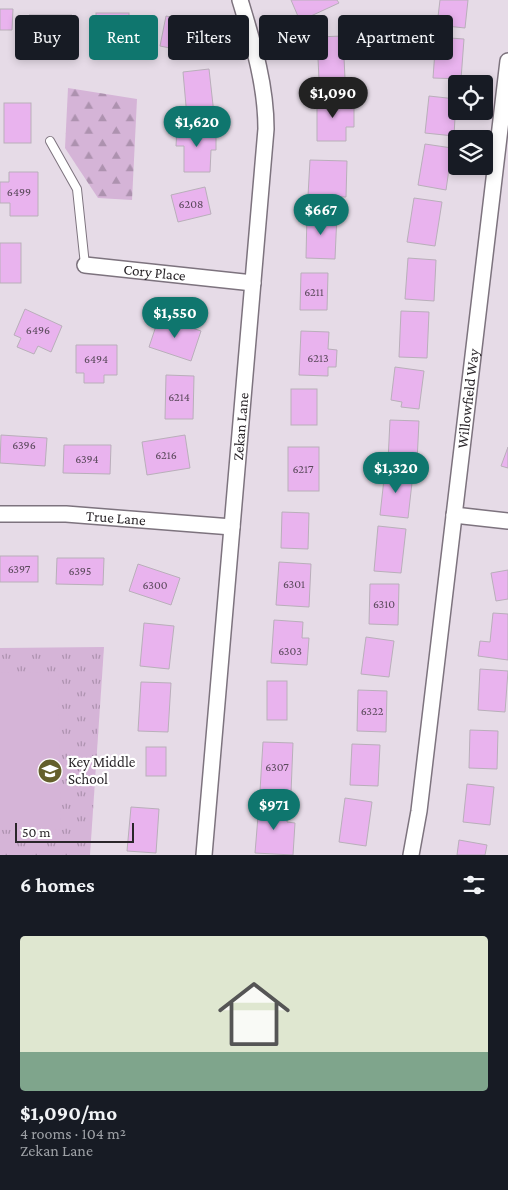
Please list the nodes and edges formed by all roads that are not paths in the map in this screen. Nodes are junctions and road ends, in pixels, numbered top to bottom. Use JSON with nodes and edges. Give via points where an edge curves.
{"nodes":[{"id":1,"x":240,"y":0,"type":"edge"},
{"id":2,"x":508,"y":61,"type":"edge"},
{"id":3,"x":50,"y":141,"type":"dead end"},
{"id":4,"x":85,"y":266,"type":"joint"},
{"id":5,"x":253,"y":283,"type":"junction"},
{"id":6,"x":0,"y":514,"type":"edge"},
{"id":7,"x":454,"y":515,"type":"junction"},
{"id":8,"x":508,"y":521,"type":"edge"},
{"id":9,"x":232,"y":527,"type":"junction"},
{"id":10,"x":204,"y":855,"type":"edge"},
{"id":11,"x":411,"y":855,"type":"edge"}],
"edges":[{"from":1,"to":5,"type":"street","name":"Zekan Lane","via":[[261,71],[266,104]]},
{"from":2,"to":7,"type":"street","name":"Willowfield Way"},
{"from":3,"to":4,"type":"lane","via":[[77,189]]},
{"from":4,"to":5,"type":"street","name":"Cory Place"},
{"from":5,"to":9,"type":"street","name":"Zekan Lane"},
{"from":6,"to":9,"type":"street","name":"True Lane","via":[[66,514]]},
{"from":7,"to":8,"type":"street"},
{"from":7,"to":11,"type":"street","name":"Willowfield Way"},
{"from":9,"to":10,"type":"street","name":"Zekan Lane"}]}
